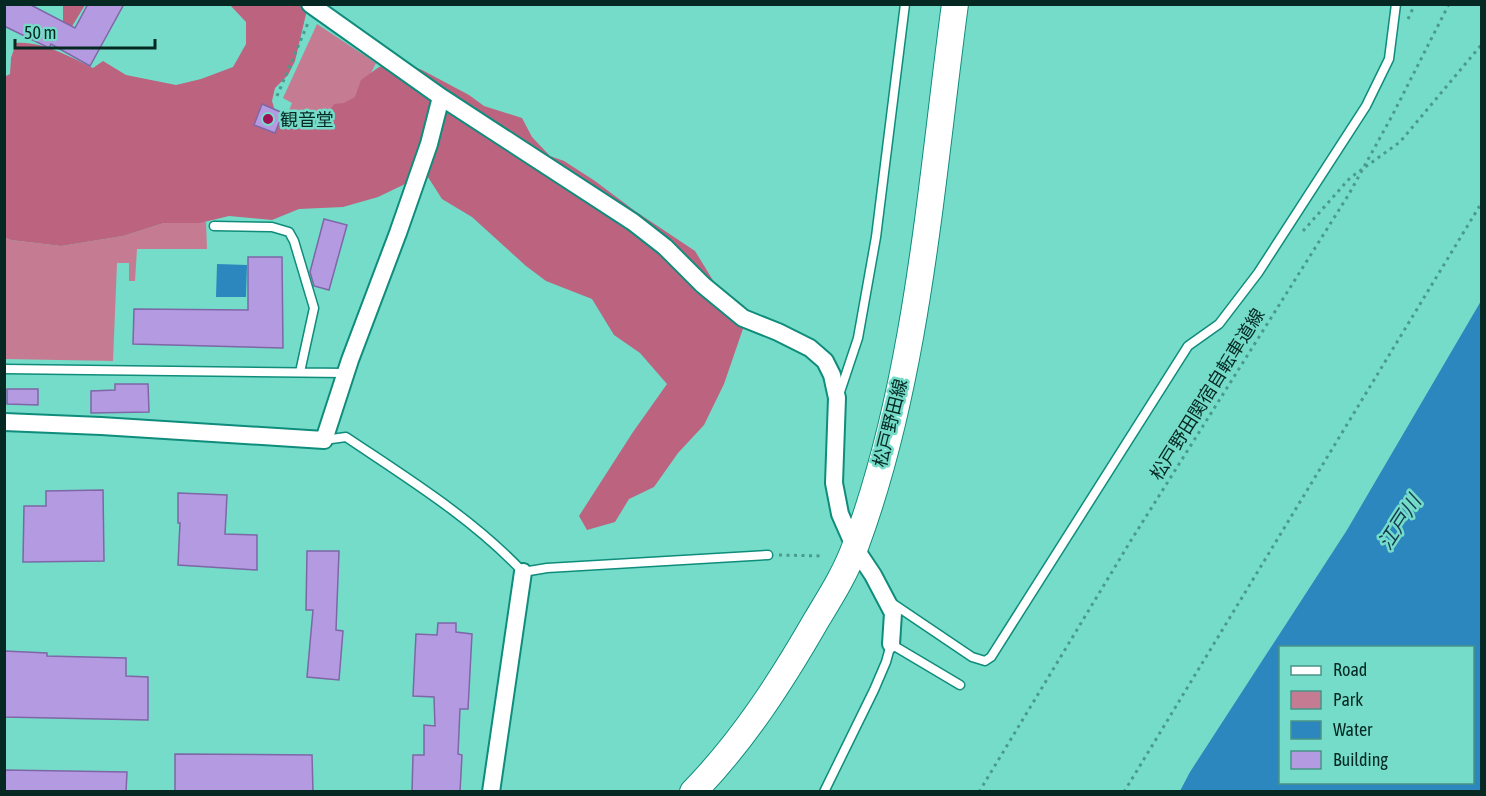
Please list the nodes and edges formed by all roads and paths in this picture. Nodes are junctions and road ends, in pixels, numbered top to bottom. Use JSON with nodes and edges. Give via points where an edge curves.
{"nodes":[{"id":1,"x":905,"y":4,"type":"edge"},
{"id":2,"x":956,"y":4,"type":"edge"},
{"id":3,"x":1396,"y":4,"type":"edge"},
{"id":4,"x":1449,"y":4,"type":"edge"},
{"id":5,"x":312,"y":6,"type":"edge"},
{"id":6,"x":1482,"y":44,"type":"edge"},
{"id":7,"x":277,"y":96,"type":"dead end"},
{"id":8,"x":441,"y":97,"type":"junction"},
{"id":9,"x":1364,"y":167,"type":"junction"},
{"id":10,"x":1482,"y":202,"type":"edge"},
{"id":11,"x":214,"y":226,"type":"dead end"},
{"id":12,"x":1300,"y":235,"type":"dead end"},
{"id":13,"x":4,"y":369,"type":"edge"},
{"id":14,"x":300,"y":372,"type":"junction"},
{"id":15,"x":346,"y":373,"type":"junction"},
{"id":16,"x":837,"y":398,"type":"junction"},
{"id":17,"x":4,"y":422,"type":"edge"},
{"id":18,"x":324,"y":440,"type":"junction"},
{"id":19,"x":855,"y":548,"type":"junction"},
{"id":20,"x":768,"y":555,"type":"joint"},
{"id":21,"x":824,"y":556,"type":"dead end"},
{"id":22,"x":523,"y":572,"type":"junction"},
{"id":23,"x":886,"y":599,"type":"junction"},
{"id":24,"x":891,"y":644,"type":"junction"},
{"id":25,"x":960,"y":685,"type":"dead end"},
{"id":26,"x":492,"y":792,"type":"edge"},
{"id":27,"x":693,"y":792,"type":"edge"},
{"id":28,"x":824,"y":792,"type":"edge"},
{"id":29,"x":979,"y":792,"type":"edge"},
{"id":30,"x":1124,"y":792,"type":"edge"}],
"edges":[{"from":1,"to":16,"type":"lane","via":[[876,237],[858,338]]},
{"from":2,"to":19,"type":"main road","name":"松戸野田線","via":[[924,245],[894,420]]},
{"from":3,"to":23,"type":"lane","via":[[1389,59],[1366,106],[1258,273],[1219,324],[1188,346],[991,657],[985,661],[972,657]]},
{"from":4,"to":9,"type":"path","name":"松戸野田関宿自転車道線"},
{"from":5,"to":7,"type":"path"},
{"from":5,"to":8,"type":"street"},
{"from":6,"to":9,"type":"path","via":[[1400,141]]},
{"from":8,"to":15,"type":"street","via":[[429,144]]},
{"from":8,"to":16,"type":"street","via":[[633,222],[743,318],[810,348],[825,361]]},
{"from":9,"to":12,"type":"path"},
{"from":9,"to":29,"type":"path","name":"松戸野田関宿自転車道線"},
{"from":10,"to":30,"type":"path"},
{"from":11,"to":14,"type":"lane","via":[[272,227],[289,232],[314,308]]},
{"from":13,"to":14,"type":"lane"},
{"from":14,"to":15,"type":"lane"},
{"from":15,"to":18,"type":"street"},
{"from":16,"to":19,"type":"street","via":[[834,483],[840,514]]},
{"from":17,"to":18,"type":"street"},
{"from":18,"to":22,"type":"lane","via":[[346,437],[431,494]]},
{"from":19,"to":23,"type":"street"},
{"from":19,"to":27,"type":"main road","name":"松戸野田線","via":[[794,660],[745,731]]},
{"from":20,"to":21,"type":"path"},
{"from":20,"to":22,"type":"lane"},
{"from":22,"to":26,"type":"street"},
{"from":23,"to":24,"type":"street","via":[[893,613]]},
{"from":24,"to":25,"type":"lane"},
{"from":24,"to":28,"type":"lane","via":[[878,681]]}]}
